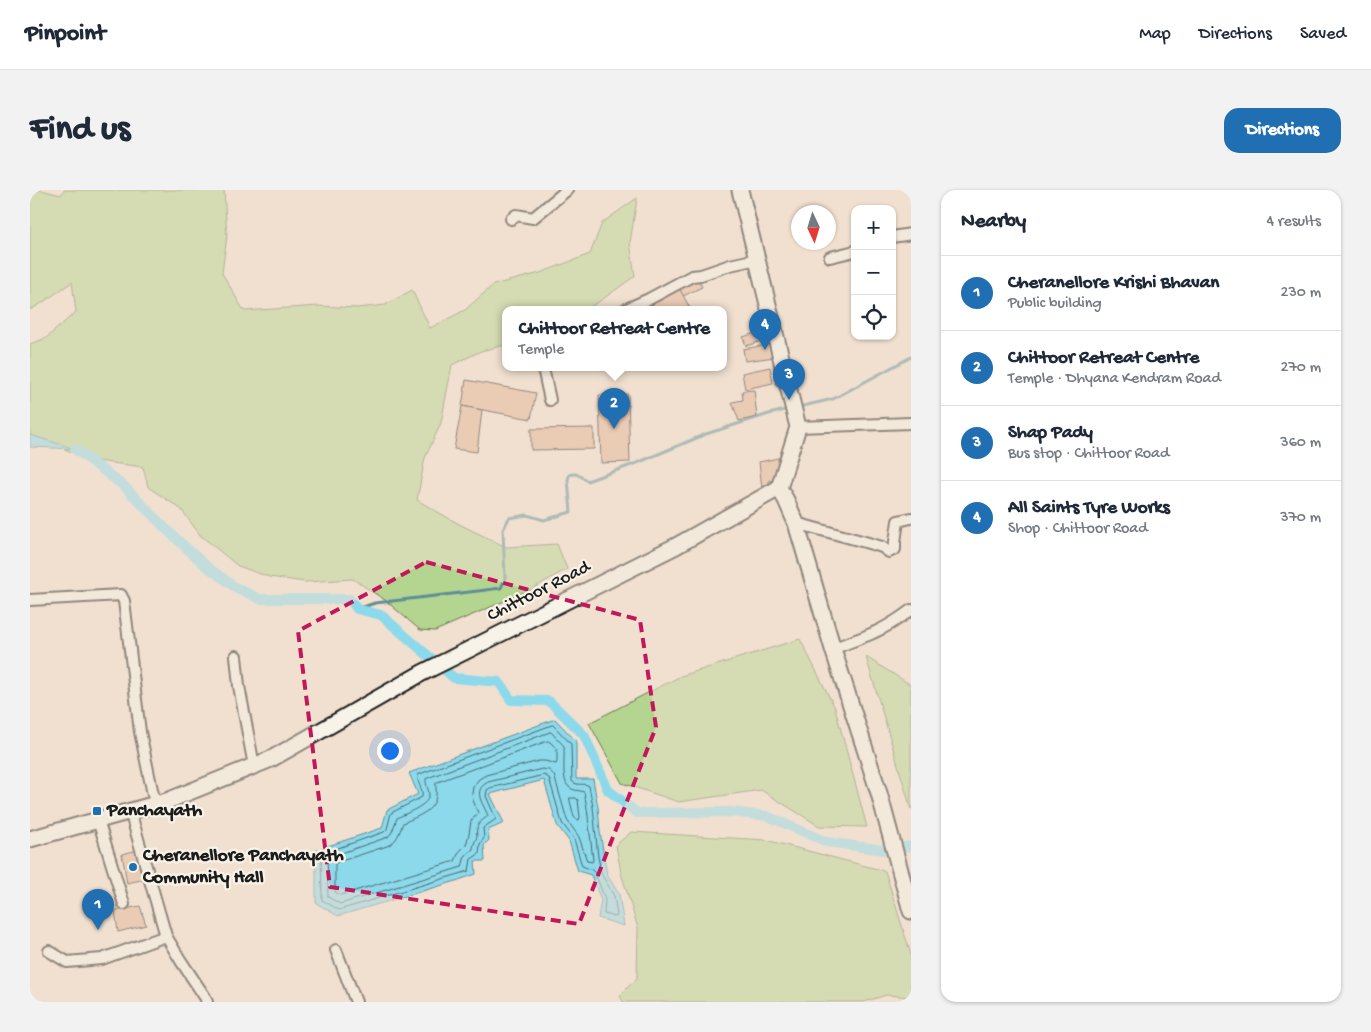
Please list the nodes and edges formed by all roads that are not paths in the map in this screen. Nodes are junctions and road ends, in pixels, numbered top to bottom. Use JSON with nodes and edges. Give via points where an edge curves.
{"nodes":[{"id":1,"x":567,"y":190,"type":"edge"},
{"id":2,"x":740,"y":190,"type":"edge"},
{"id":3,"x":511,"y":220,"type":"dead end"},
{"id":4,"x":911,"y":234,"type":"edge"},
{"id":5,"x":896,"y":236,"type":"edge"},
{"id":6,"x":851,"y":252,"type":"edge"},
{"id":7,"x":830,"y":257,"type":"dead end"},
{"id":8,"x":757,"y":259,"type":"junction"},
{"id":9,"x":633,"y":306,"type":"edge"},
{"id":10,"x":544,"y":371,"type":"edge"},
{"id":11,"x":550,"y":400,"type":"dead end"},
{"id":12,"x":911,"y":423,"type":"edge"},
{"id":13,"x":798,"y":426,"type":"junction"},
{"id":14,"x":779,"y":488,"type":"junction"},
{"id":15,"x":911,"y":518,"type":"edge"},
{"id":16,"x":796,"y":523,"type":"junction"},
{"id":17,"x":30,"y":600,"type":"edge"},
{"id":18,"x":909,"y":615,"type":"edge"},
{"id":19,"x":833,"y":650,"type":"junction"},
{"id":20,"x":236,"y":656,"type":"dead end"},
{"id":21,"x":254,"y":766,"type":"junction"},
{"id":22,"x":155,"y":804,"type":"junction"},
{"id":23,"x":130,"y":811,"type":"junction"},
{"id":24,"x":98,"y":820,"type":"junction"},
{"id":25,"x":30,"y":839,"type":"edge"},
{"id":26,"x":124,"y":904,"type":"dead end"},
{"id":27,"x":911,"y":911,"type":"edge"},
{"id":28,"x":166,"y":936,"type":"junction"},
{"id":29,"x":336,"y":950,"type":"dead end"},
{"id":30,"x":48,"y":951,"type":"dead end"},
{"id":31,"x":208,"y":1002,"type":"edge"},
{"id":32,"x":356,"y":1002,"type":"edge"}],
"edges":[{"from":1,"to":3,"type":"street","via":[[533,218],[516,215]]},
{"from":2,"to":8,"type":"main road"},
{"from":4,"to":5,"type":"street"},
{"from":6,"to":7,"type":"street"},
{"from":8,"to":9,"type":"street","via":[[692,276]]},
{"from":8,"to":13,"type":"main road"},
{"from":10,"to":11,"type":"street"},
{"from":12,"to":13,"type":"street"},
{"from":13,"to":14,"type":"main road"},
{"from":14,"to":16,"type":"main road"},
{"from":14,"to":21,"type":"main road","name":"Chittoor Road","via":[[676,546],[422,674]]},
{"from":15,"to":16,"type":"street","via":[[898,521],[895,549],[889,552],[882,547]]},
{"from":16,"to":19,"type":"main road"},
{"from":17,"to":22,"type":"street","via":[[121,595],[140,732]]},
{"from":18,"to":19,"type":"street"},
{"from":19,"to":27,"type":"main road","via":[[879,793]]},
{"from":20,"to":21,"type":"street"},
{"from":21,"to":22,"type":"main road","name":"Chittoor Road"},
{"from":22,"to":23,"type":"main road","name":"Chittoor Road"},
{"from":23,"to":24,"type":"main road","name":"Chittoor Road"},
{"from":23,"to":28,"type":"street"},
{"from":24,"to":25,"type":"main road","name":"Chittoor Road"},
{"from":24,"to":26,"type":"street"},
{"from":28,"to":30,"type":"street","via":[[102,959],[67,962]]},
{"from":28,"to":31,"type":"street"},
{"from":29,"to":32,"type":"street"}]}
